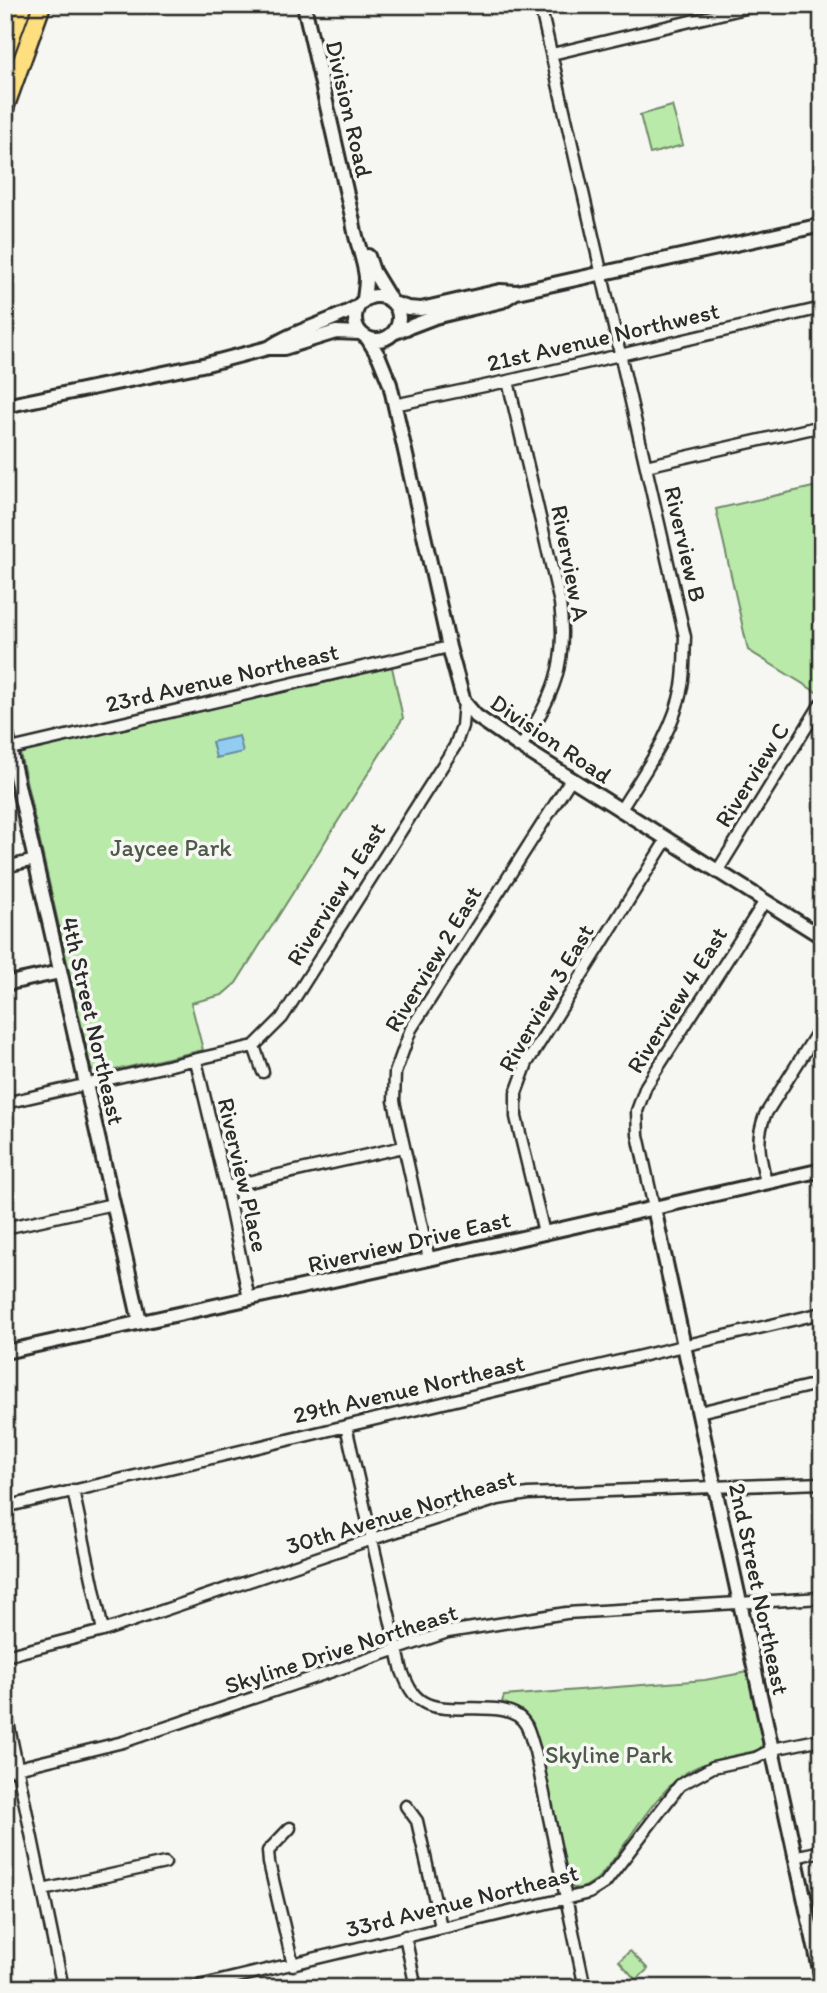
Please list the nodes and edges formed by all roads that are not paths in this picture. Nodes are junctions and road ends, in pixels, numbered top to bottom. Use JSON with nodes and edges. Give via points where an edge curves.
{"nodes":[{"id":1,"x":23,"y":5,"type":"edge"},
{"id":2,"x":42,"y":5,"type":"edge"},
{"id":3,"x":304,"y":5,"type":"edge"},
{"id":4,"x":540,"y":5,"type":"edge"},
{"id":5,"x":758,"y":5,"type":"edge"},
{"id":6,"x":5,"y":54,"type":"edge"},
{"id":7,"x":552,"y":54,"type":"junction"},
{"id":8,"x":9,"y":87,"type":"edge"},
{"id":9,"x":5,"y":108,"type":"edge"},
{"id":10,"x":353,"y":221,"type":"junction"},
{"id":11,"x":822,"y":225,"type":"edge"},
{"id":12,"x":602,"y":275,"type":"junction"},
{"id":13,"x":517,"y":292,"type":"junction"},
{"id":14,"x":392,"y":301,"type":"junction"},
{"id":15,"x":360,"y":303,"type":"junction"},
{"id":16,"x":822,"y":308,"type":"edge"},
{"id":17,"x":391,"y":335,"type":"junction"},
{"id":18,"x":364,"y":336,"type":"junction"},
{"id":19,"x":268,"y":348,"type":"junction"},
{"id":20,"x":621,"y":354,"type":"junction"},
{"id":21,"x":509,"y":381,"type":"junction"},
{"id":22,"x":390,"y":384,"type":"junction"},
{"id":23,"x":394,"y":405,"type":"junction"},
{"id":24,"x":5,"y":406,"type":"edge"},
{"id":25,"x":822,"y":426,"type":"edge"},
{"id":26,"x":646,"y":466,"type":"junction"},
{"id":27,"x":449,"y":648,"type":"junction"},
{"id":28,"x":464,"y":702,"type":"junction"},
{"id":29,"x":822,"y":702,"type":"edge"},
{"id":30,"x":5,"y":728,"type":"edge"},
{"id":31,"x":521,"y":747,"type":"junction"},
{"id":32,"x":8,"y":749,"type":"edge"},
{"id":33,"x":570,"y":779,"type":"junction"},
{"id":34,"x":620,"y":811,"type":"junction"},
{"id":35,"x":667,"y":839,"type":"junction"},
{"id":36,"x":35,"y":860,"type":"junction"},
{"id":37,"x":5,"y":867,"type":"edge"},
{"id":38,"x":718,"y":870,"type":"junction"},
{"id":39,"x":765,"y":901,"type":"junction"},
{"id":40,"x":822,"y":919,"type":"edge"},
{"id":41,"x":818,"y":934,"type":"edge"},
{"id":42,"x":60,"y":971,"type":"junction"},
{"id":43,"x":5,"y":984,"type":"edge"},
{"id":44,"x":822,"y":1025,"type":"edge"},
{"id":45,"x":254,"y":1046,"type":"junction"},
{"id":46,"x":196,"y":1061,"type":"junction"},
{"id":47,"x":263,"y":1072,"type":"dead end"},
{"id":48,"x":86,"y":1085,"type":"junction"},
{"id":49,"x":5,"y":1103,"type":"edge"},
{"id":50,"x":403,"y":1147,"type":"junction"},
{"id":51,"x":822,"y":1170,"type":"edge"},
{"id":52,"x":766,"y":1182,"type":"junction"},
{"id":53,"x":226,"y":1187,"type":"junction"},
{"id":54,"x":113,"y":1204,"type":"junction"},
{"id":55,"x":654,"y":1208,"type":"junction"},
{"id":56,"x":5,"y":1228,"type":"edge"},
{"id":57,"x":544,"y":1233,"type":"junction"},
{"id":58,"x":429,"y":1259,"type":"junction"},
{"id":59,"x":249,"y":1298,"type":"junction"},
{"id":60,"x":822,"y":1313,"type":"edge"},
{"id":61,"x":140,"y":1322,"type":"junction"},
{"id":62,"x":684,"y":1345,"type":"junction"},
{"id":63,"x":5,"y":1352,"type":"edge"},
{"id":64,"x":822,"y":1383,"type":"edge"},
{"id":65,"x":699,"y":1412,"type":"junction"},
{"id":66,"x":346,"y":1426,"type":"junction"},
{"id":67,"x":822,"y":1483,"type":"edge"},
{"id":68,"x":716,"y":1488,"type":"junction"},
{"id":69,"x":73,"y":1490,"type":"junction"},
{"id":70,"x":5,"y":1507,"type":"edge"},
{"id":71,"x":372,"y":1539,"type":"junction"},
{"id":72,"x":822,"y":1598,"type":"edge"},
{"id":73,"x":741,"y":1604,"type":"junction"},
{"id":74,"x":103,"y":1631,"type":"junction"},
{"id":75,"x":397,"y":1650,"type":"junction"},
{"id":76,"x":5,"y":1657,"type":"edge"},
{"id":77,"x":5,"y":1708,"type":"edge"},
{"id":78,"x":822,"y":1739,"type":"edge"},
{"id":79,"x":773,"y":1749,"type":"junction"},
{"id":80,"x":18,"y":1768,"type":"junction"},
{"id":81,"x":5,"y":1771,"type":"edge"},
{"id":82,"x":406,"y":1807,"type":"dead end"},
{"id":83,"x":290,"y":1828,"type":"dead end"},
{"id":84,"x":822,"y":1851,"type":"edge"},
{"id":85,"x":794,"y":1857,"type":"junction"},
{"id":86,"x":165,"y":1863,"type":"dead end"},
{"id":87,"x":43,"y":1890,"type":"junction"},
{"id":88,"x":567,"y":1899,"type":"junction"},
{"id":89,"x":441,"y":1927,"type":"junction"},
{"id":90,"x":405,"y":1936,"type":"junction"},
{"id":91,"x":293,"y":1965,"type":"junction"},
{"id":92,"x":821,"y":1973,"type":"edge"},
{"id":93,"x":64,"y":1988,"type":"edge"},
{"id":94,"x":191,"y":1988,"type":"edge"},
{"id":95,"x":416,"y":1988,"type":"edge"},
{"id":96,"x":585,"y":1988,"type":"edge"}],
"edges":[{"from":1,"to":6,"type":"highway"},
{"from":2,"to":8,"type":"highway"},
{"from":3,"to":10,"type":"street","name":"Division Road"},
{"from":4,"to":7,"type":"street","name":"Riverview B"},
{"from":5,"to":7,"type":"street"},
{"from":7,"to":12,"type":"street","name":"Riverview B"},
{"from":8,"to":9,"type":"highway"},
{"from":10,"to":14,"type":"street","name":"Division Road","via":[[373,271]]},
{"from":10,"to":15,"type":"street","name":"Division Road","via":[[366,277]]},
{"from":11,"to":12,"type":"street"},
{"from":12,"to":13,"type":"street"},
{"from":12,"to":20,"type":"street","name":"Riverview B"},
{"from":13,"to":14,"type":"street","via":[[500,291],[421,309]]},
{"from":13,"to":17,"type":"street"},
{"from":14,"to":15,"type":"street","via":[[379,296]]},
{"from":14,"to":17,"type":"street","via":[[399,318]]},
{"from":15,"to":18,"type":"street","via":[[355,323]]},
{"from":15,"to":19,"type":"street"},
{"from":16,"to":20,"type":"street","name":"21st Avenue Northwest"},
{"from":17,"to":18,"type":"street","via":[[379,340]]},
{"from":17,"to":22,"type":"street","name":"Division Road","via":[[387,354]]},
{"from":18,"to":19,"type":"street","via":[[336,332],[284,348]]},
{"from":18,"to":22,"type":"street","name":"Division Road"},
{"from":19,"to":24,"type":"street"},
{"from":20,"to":21,"type":"street","name":"21st Avenue Northwest"},
{"from":20,"to":26,"type":"street","name":"Riverview B"},
{"from":21,"to":23,"type":"street","name":"21st Avenue Northwest"},
{"from":21,"to":31,"type":"street","name":"Riverview A","via":[[563,632],[554,688]]},
{"from":22,"to":23,"type":"street","name":"Division Road"},
{"from":23,"to":27,"type":"street","name":"Division Road"},
{"from":25,"to":26,"type":"street"},
{"from":26,"to":34,"type":"street","name":"Riverview B","via":[[685,637],[683,685],[665,737]]},
{"from":27,"to":28,"type":"street","name":"Division Road"},
{"from":27,"to":32,"type":"street","name":"23rd Avenue Northeast"},
{"from":28,"to":31,"type":"street","name":"Division Road","via":[[476,716]]},
{"from":28,"to":45,"type":"street","name":"Riverview 1 East","via":[[455,746],[282,1018]]},
{"from":29,"to":38,"type":"street","name":"Riverview C"},
{"from":30,"to":32,"type":"street","name":"4th Street Northeast"},
{"from":31,"to":33,"type":"street","name":"Division Road"},
{"from":32,"to":36,"type":"street","name":"4th Street Northeast"},
{"from":33,"to":34,"type":"street","name":"Division Road"},
{"from":33,"to":50,"type":"street","name":"Riverview 2 East","via":[[411,1029],[395,1073],[394,1101]]},
{"from":34,"to":35,"type":"street","name":"Division Road"},
{"from":35,"to":38,"type":"street","name":"Division Road"},
{"from":35,"to":57,"type":"street","name":"Riverview 3 East","via":[[527,1063],[516,1093],[516,1117]]},
{"from":36,"to":37,"type":"street"},
{"from":36,"to":42,"type":"street","name":"4th Street Northeast"},
{"from":38,"to":39,"type":"street","name":"Division Road"},
{"from":39,"to":41,"type":"street","name":"Division Road"},
{"from":39,"to":55,"type":"street","name":"Riverview 4 East","via":[[646,1086],[637,1111],[638,1135]]},
{"from":40,"to":41,"type":"street"},
{"from":42,"to":43,"type":"street"},
{"from":42,"to":48,"type":"street","name":"4th Street Northeast"},
{"from":44,"to":52,"type":"street","via":[[759,1131]]},
{"from":45,"to":46,"type":"street"},
{"from":45,"to":47,"type":"street"},
{"from":46,"to":48,"type":"street"},
{"from":46,"to":53,"type":"street","name":"Riverview Place"},
{"from":48,"to":49,"type":"street"},
{"from":48,"to":54,"type":"street","name":"4th Street Northeast"},
{"from":50,"to":53,"type":"street"},
{"from":50,"to":58,"type":"street","name":"Riverview 2 East"},
{"from":51,"to":52,"type":"street","name":"Riverview Drive East"},
{"from":52,"to":55,"type":"street","name":"Riverview Drive East"},
{"from":53,"to":59,"type":"street","name":"Riverview Place"},
{"from":54,"to":56,"type":"street"},
{"from":54,"to":61,"type":"street","name":"4th Street Northeast"},
{"from":55,"to":57,"type":"street","name":"Riverview Drive East"},
{"from":55,"to":62,"type":"street","name":"2nd Street Northeast"},
{"from":57,"to":58,"type":"street","name":"Riverview Drive East"},
{"from":58,"to":59,"type":"street","name":"Riverview Drive East"},
{"from":59,"to":61,"type":"street","name":"Riverview Drive East"},
{"from":60,"to":62,"type":"street","name":"29th Avenue Northeast"},
{"from":61,"to":63,"type":"street","name":"Riverview Drive East"},
{"from":62,"to":65,"type":"street","name":"2nd Street Northeast"},
{"from":62,"to":66,"type":"street","name":"29th Avenue Northeast"},
{"from":64,"to":65,"type":"street"},
{"from":65,"to":68,"type":"street","name":"2nd Street Northeast"},
{"from":66,"to":69,"type":"street","name":"29th Avenue Northeast"},
{"from":66,"to":71,"type":"street"},
{"from":67,"to":68,"type":"street","name":"30th Avenue Northeast"},
{"from":68,"to":71,"type":"street","name":"30th Avenue Northeast","via":[[528,1494],[498,1499]]},
{"from":68,"to":73,"type":"street","name":"2nd Street Northeast"},
{"from":69,"to":70,"type":"street","name":"29th Avenue Northeast"},
{"from":69,"to":74,"type":"street"},
{"from":71,"to":74,"type":"street","name":"30th Avenue Northeast"},
{"from":71,"to":75,"type":"street"},
{"from":72,"to":73,"type":"street","name":"Skyline Drive Northeast"},
{"from":73,"to":75,"type":"street","name":"Skyline Drive Northeast","via":[[527,1618],[448,1632]]},
{"from":73,"to":79,"type":"street","name":"2nd Street Northeast"},
{"from":74,"to":76,"type":"street","name":"30th Avenue Northeast"},
{"from":75,"to":80,"type":"street","name":"Skyline Drive Northeast","via":[[123,1742]]},
{"from":75,"to":88,"type":"street","via":[[409,1689],[423,1702],[442,1708],[514,1713],[526,1724]]},
{"from":77,"to":80,"type":"street"},
{"from":78,"to":79,"type":"street","name":"33rd Avenue Northeast"},
{"from":79,"to":85,"type":"street","name":"2nd Street Northeast"},
{"from":79,"to":88,"type":"street","name":"33rd Avenue Northeast","via":[[756,1758],[713,1767],[680,1785],[605,1884]]},
{"from":80,"to":81,"type":"street","name":"Skyline Drive Northeast"},
{"from":80,"to":87,"type":"street"},
{"from":82,"to":89,"type":"street","via":[[417,1821]]},
{"from":83,"to":91,"type":"street","via":[[268,1851]]},
{"from":84,"to":85,"type":"street"},
{"from":85,"to":92,"type":"street","name":"2nd Street Northeast"},
{"from":86,"to":87,"type":"street"},
{"from":87,"to":93,"type":"street"},
{"from":88,"to":89,"type":"street","name":"33rd Avenue Northeast"},
{"from":88,"to":96,"type":"street"},
{"from":89,"to":90,"type":"street","name":"33rd Avenue Northeast"},
{"from":90,"to":91,"type":"street","name":"33rd Avenue Northeast"},
{"from":90,"to":95,"type":"street"},
{"from":91,"to":94,"type":"street","name":"33rd Avenue Northeast"}]}
